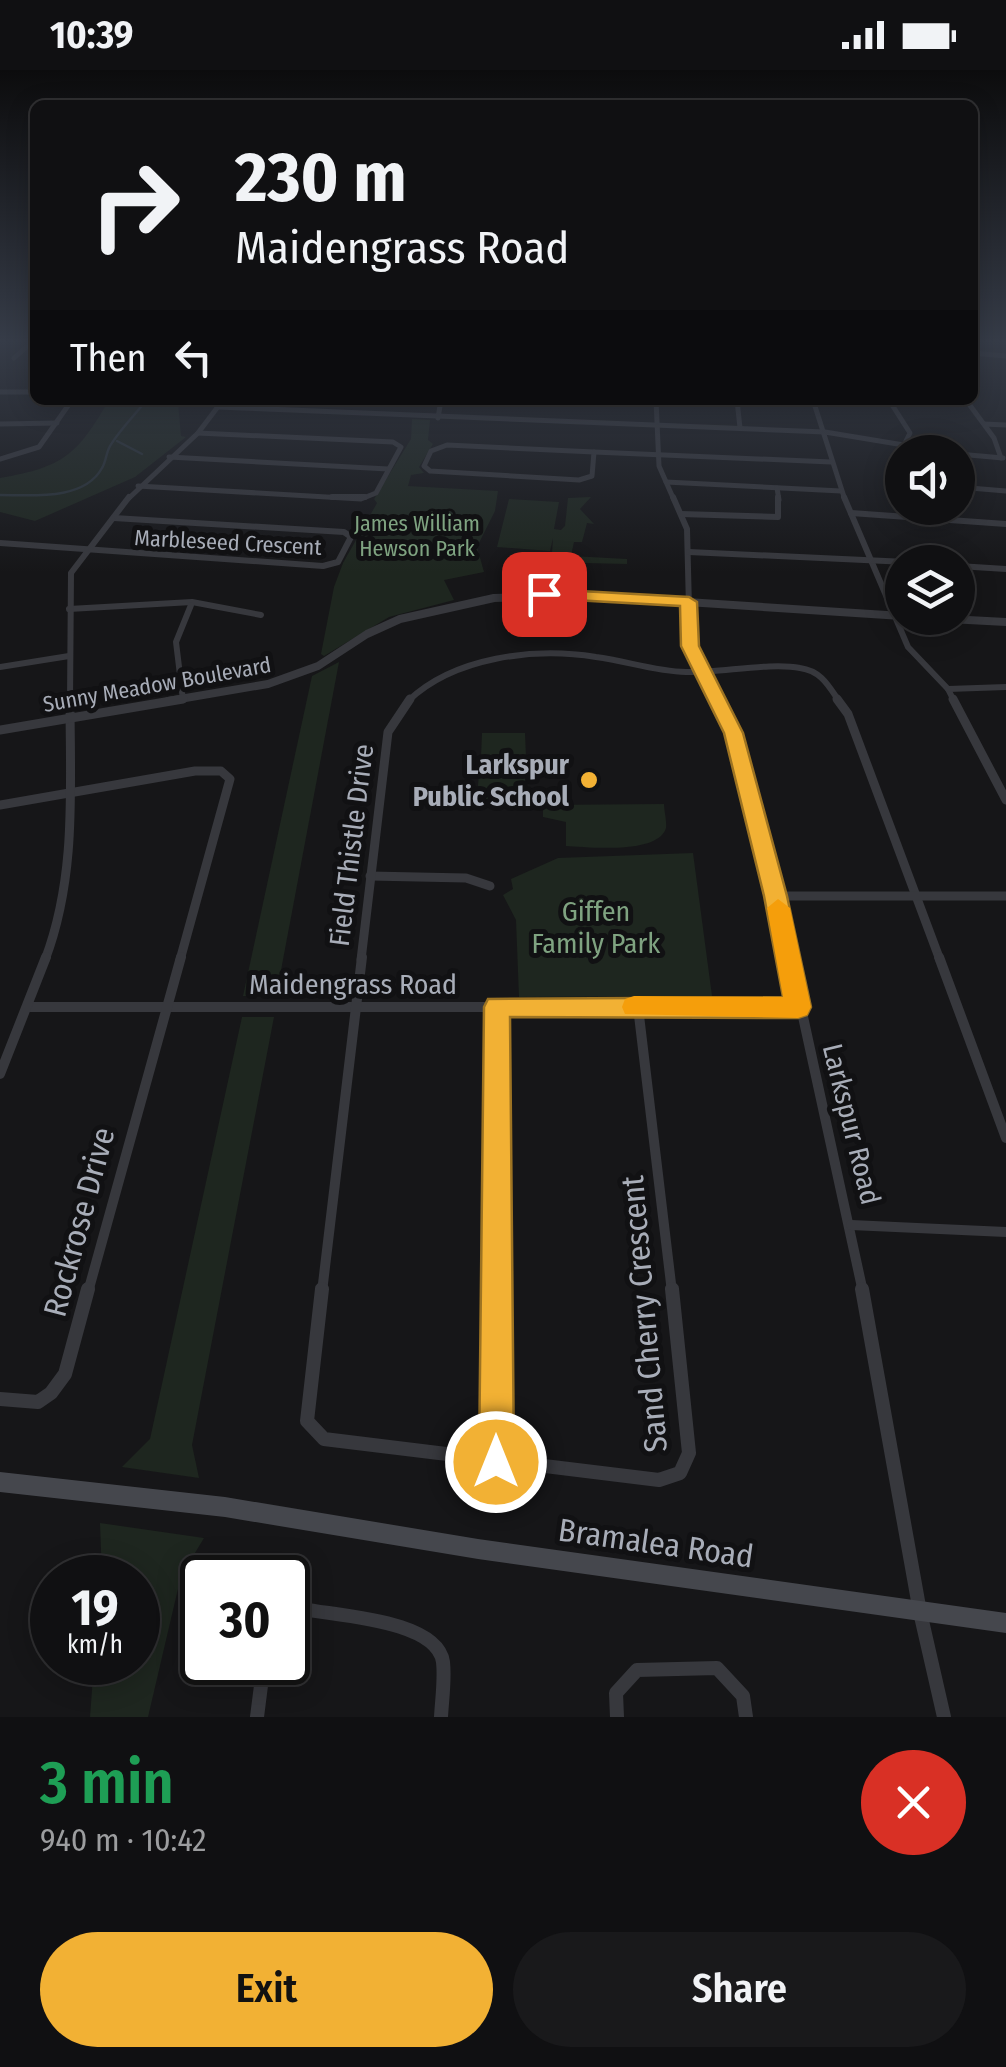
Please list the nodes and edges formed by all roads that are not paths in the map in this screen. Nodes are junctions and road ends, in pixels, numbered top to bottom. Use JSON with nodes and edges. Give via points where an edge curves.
{"nodes":[{"id":1,"x":59,"y":419,"type":"edge"},
{"id":2,"x":208,"y":419,"type":"edge"},
{"id":3,"x":470,"y":419,"type":"edge"},
{"id":4,"x":658,"y":419,"type":"edge"},
{"id":5,"x":739,"y":419,"type":"edge"},
{"id":6,"x":820,"y":419,"type":"edge"},
{"id":7,"x":980,"y":419,"type":"edge"},
{"id":8,"x":56,"y":423,"type":"junction"},
{"id":9,"x":0,"y":424,"type":"edge"},
{"id":10,"x":658,"y":424,"type":"junction"},
{"id":11,"x":984,"y":424,"type":"junction"},
{"id":12,"x":1006,"y":425,"type":"edge"},
{"id":13,"x":740,"y":428,"type":"junction"},
{"id":14,"x":825,"y":432,"type":"junction"},
{"id":15,"x":198,"y":433,"type":"junction"},
{"id":16,"x":885,"y":444,"type":"edge"},
{"id":17,"x":594,"y":451,"type":"junction"},
{"id":18,"x":656,"y":454,"type":"junction"},
{"id":19,"x":975,"y":455,"type":"edge"},
{"id":20,"x":169,"y":457,"type":"junction"},
{"id":21,"x":1004,"y":458,"type":"edge"},
{"id":22,"x":0,"y":459,"type":"edge"},
{"id":23,"x":831,"y":462,"type":"junction"},
{"id":24,"x":388,"y":469,"type":"junction"},
{"id":25,"x":666,"y":482,"type":"junction"},
{"id":26,"x":138,"y":486,"type":"junction"},
{"id":27,"x":777,"y":488,"type":"junction"},
{"id":28,"x":975,"y":488,"type":"edge"},
{"id":29,"x":841,"y":491,"type":"junction"},
{"id":30,"x":1006,"y":491,"type":"edge"},
{"id":31,"x":851,"y":513,"type":"junction"},
{"id":32,"x":681,"y":514,"type":"junction"},
{"id":33,"x":885,"y":515,"type":"edge"},
{"id":34,"x":114,"y":518,"type":"junction"},
{"id":35,"x":975,"y":522,"type":"edge"},
{"id":36,"x":1006,"y":524,"type":"edge"},
{"id":37,"x":0,"y":543,"type":"edge"},
{"id":38,"x":87,"y":551,"type":"junction"},
{"id":39,"x":689,"y":552,"type":"junction"},
{"id":40,"x":871,"y":560,"type":"junction"},
{"id":41,"x":885,"y":561,"type":"edge"},
{"id":42,"x":975,"y":567,"type":"edge"},
{"id":43,"x":1006,"y":569,"type":"edge"},
{"id":44,"x":885,"y":587,"type":"edge"},
{"id":45,"x":689,"y":602,"type":"junction"},
{"id":46,"x":192,"y":604,"type":"junction"},
{"id":47,"x":69,"y":610,"type":"junction"},
{"id":48,"x":261,"y":614,"type":"dead end"},
{"id":49,"x":885,"y":615,"type":"edge"},
{"id":50,"x":975,"y":620,"type":"edge"},
{"id":51,"x":1006,"y":622,"type":"edge"},
{"id":52,"x":905,"y":635,"type":"edge"},
{"id":53,"x":68,"y":656,"type":"junction"},
{"id":54,"x":0,"y":667,"type":"edge"},
{"id":55,"x":701,"y":672,"type":"junction"},
{"id":56,"x":1006,"y":688,"type":"edge"},
{"id":57,"x":948,"y":689,"type":"junction"},
{"id":58,"x":183,"y":700,"type":"junction"},
{"id":59,"x":68,"y":719,"type":"junction"},
{"id":60,"x":0,"y":730,"type":"edge"},
{"id":61,"x":69,"y":792,"type":"junction"},
{"id":62,"x":1006,"y":800,"type":"edge"},
{"id":63,"x":0,"y":806,"type":"edge"},
{"id":64,"x":370,"y":876,"type":"junction"},
{"id":65,"x":490,"y":886,"type":"dead end"},
{"id":66,"x":776,"y":896,"type":"junction"},
{"id":67,"x":1006,"y":896,"type":"edge"},
{"id":68,"x":916,"y":898,"type":"junction"},
{"id":69,"x":166,"y":1006,"type":"junction"},
{"id":70,"x":27,"y":1007,"type":"junction"},
{"id":71,"x":354,"y":1007,"type":"junction"},
{"id":72,"x":497,"y":1007,"type":"junction"},
{"id":73,"x":638,"y":1007,"type":"junction"},
{"id":74,"x":798,"y":1007,"type":"junction"},
{"id":75,"x":0,"y":1074,"type":"edge"},
{"id":76,"x":1006,"y":1138,"type":"edge"},
{"id":77,"x":851,"y":1226,"type":"junction"},
{"id":78,"x":1006,"y":1232,"type":"edge"},
{"id":79,"x":0,"y":1399,"type":"edge"},
{"id":80,"x":496,"y":1462,"type":"junction"},
{"id":81,"x":0,"y":1482,"type":"edge"},
{"id":82,"x":310,"y":1611,"type":"edge"},
{"id":83,"x":920,"y":1612,"type":"junction"},
{"id":84,"x":1006,"y":1623,"type":"edge"},
{"id":85,"x":261,"y":1685,"type":"edge"},
{"id":86,"x":257,"y":1717,"type":"edge"},
{"id":87,"x":441,"y":1717,"type":"edge"},
{"id":88,"x":617,"y":1717,"type":"edge"},
{"id":89,"x":746,"y":1717,"type":"edge"},
{"id":90,"x":944,"y":1717,"type":"edge"}],
"edges":[{"from":1,"to":8,"type":"street"},
{"from":2,"to":15,"type":"street"},
{"from":3,"to":10,"type":"street"},
{"from":4,"to":10,"type":"street"},
{"from":5,"to":13,"type":"street"},
{"from":6,"to":14,"type":"street"},
{"from":7,"to":11,"type":"street"},
{"from":8,"to":9,"type":"street"},
{"from":8,"to":22,"type":"street","via":[[39,447]]},
{"from":10,"to":13,"type":"street"},
{"from":10,"to":18,"type":"street"},
{"from":11,"to":12,"type":"street"},
{"from":11,"to":21,"type":"street"},
{"from":13,"to":14,"type":"street"},
{"from":14,"to":16,"type":"street"},
{"from":14,"to":23,"type":"street"},
{"from":15,"to":20,"type":"street"},
{"from":15,"to":24,"type":"street","via":[[399,444]]},
{"from":17,"to":17,"type":"street","via":[[447,445],[431,451],[424,466],[579,480],[592,476]]},
{"from":17,"to":18,"type":"street"},
{"from":18,"to":23,"type":"street"},
{"from":18,"to":25,"type":"street"},
{"from":19,"to":21,"type":"street"},
{"from":20,"to":24,"type":"street"},
{"from":20,"to":26,"type":"street"},
{"from":23,"to":29,"type":"street"},
{"from":24,"to":26,"type":"street","via":[[376,493],[361,499]]},
{"from":25,"to":27,"type":"street"},
{"from":25,"to":32,"type":"street"},
{"from":26,"to":34,"type":"street"},
{"from":27,"to":29,"type":"street"},
{"from":27,"to":32,"type":"street","via":[[778,517]]},
{"from":28,"to":30,"type":"street"},
{"from":29,"to":31,"type":"street"},
{"from":31,"to":33,"type":"street"},
{"from":31,"to":40,"type":"street"},
{"from":32,"to":39,"type":"street"},
{"from":34,"to":38,"type":"street"},
{"from":34,"to":38,"type":"street","name":"Marbleseed Crescent","via":[[351,537],[338,562],[323,566]]},
{"from":35,"to":36,"type":"street"},
{"from":37,"to":38,"type":"street"},
{"from":38,"to":47,"type":"street","via":[[71,573]]},
{"from":39,"to":40,"type":"street"},
{"from":39,"to":45,"type":"street"},
{"from":40,"to":41,"type":"street"},
{"from":40,"to":44,"type":"street"},
{"from":42,"to":43,"type":"street"},
{"from":45,"to":49,"type":"street","name":"Sunny Meadow Boulevard"},
{"from":45,"to":55,"type":"street","name":"Larkspur Road","via":[[690,646]]},
{"from":45,"to":58,"type":"street","name":"Sunny Meadow Boulevard","via":[[562,594],[478,601],[391,622],[281,680]]},
{"from":46,"to":47,"type":"street","via":[[132,600]]},
{"from":46,"to":48,"type":"street"},
{"from":46,"to":58,"type":"street","via":[[176,642]]},
{"from":47,"to":53,"type":"street"},
{"from":50,"to":51,"type":"street"},
{"from":52,"to":57,"type":"street","via":[[908,647]]},
{"from":53,"to":54,"type":"street"},
{"from":53,"to":59,"type":"street"},
{"from":55,"to":64,"type":"street","name":"Field Thistle Drive","via":[[538,653],[460,668],[430,685],[391,720]]},
{"from":55,"to":66,"type":"street","name":"Larkspur Road","via":[[734,733]]},
{"from":55,"to":68,"type":"street","via":[[799,668],[821,675],[848,714]]},
{"from":56,"to":57,"type":"street"},
{"from":57,"to":62,"type":"street"},
{"from":58,"to":59,"type":"street","name":"Sunny Meadow Boulevard"},
{"from":59,"to":60,"type":"street","name":"Sunny Meadow Boulevard"},
{"from":59,"to":61,"type":"street"},
{"from":61,"to":63,"type":"street"},
{"from":61,"to":69,"type":"street","via":[[221,770],[230,780]]},
{"from":61,"to":70,"type":"street","via":[[69,871],[57,928]]},
{"from":64,"to":65,"type":"street","via":[[466,878]]},
{"from":64,"to":71,"type":"street","name":"Field Thistle Drive"},
{"from":66,"to":68,"type":"street"},
{"from":66,"to":74,"type":"street","name":"Larkspur Road"},
{"from":67,"to":68,"type":"street"},
{"from":68,"to":76,"type":"street"},
{"from":69,"to":70,"type":"street","name":"Maidengrass Road"},
{"from":69,"to":71,"type":"street","name":"Maidengrass Road"},
{"from":69,"to":79,"type":"street","name":"Rockrose Drive","via":[[65,1374],[44,1401]]},
{"from":70,"to":75,"type":"street"},
{"from":71,"to":72,"type":"street","name":"Maidengrass Road"},
{"from":71,"to":80,"type":"street","name":"Sand Cherry Crescent","via":[[306,1421],[324,1439]]},
{"from":72,"to":73,"type":"street","name":"Maidengrass Road"},
{"from":72,"to":80,"type":"street"},
{"from":73,"to":74,"type":"street","name":"Maidengrass Road"},
{"from":73,"to":80,"type":"street","name":"Sand Cherry Crescent","via":[[688,1453],[684,1471],[658,1480]]},
{"from":74,"to":77,"type":"street","name":"Larkspur Road"},
{"from":77,"to":78,"type":"street"},
{"from":77,"to":83,"type":"street","name":"Larkspur Road"},
{"from":81,"to":83,"type":"main road","name":"Bramalea Road","via":[[225,1507]]},
{"from":82,"to":87,"type":"street","via":[[433,1640],[442,1659]]},
{"from":83,"to":84,"type":"main road","name":"Bramalea Road"},
{"from":83,"to":90,"type":"street"},
{"from":85,"to":86,"type":"street"},
{"from":88,"to":89,"type":"street","via":[[616,1693],[637,1670],[718,1668],[743,1696]]}]}
